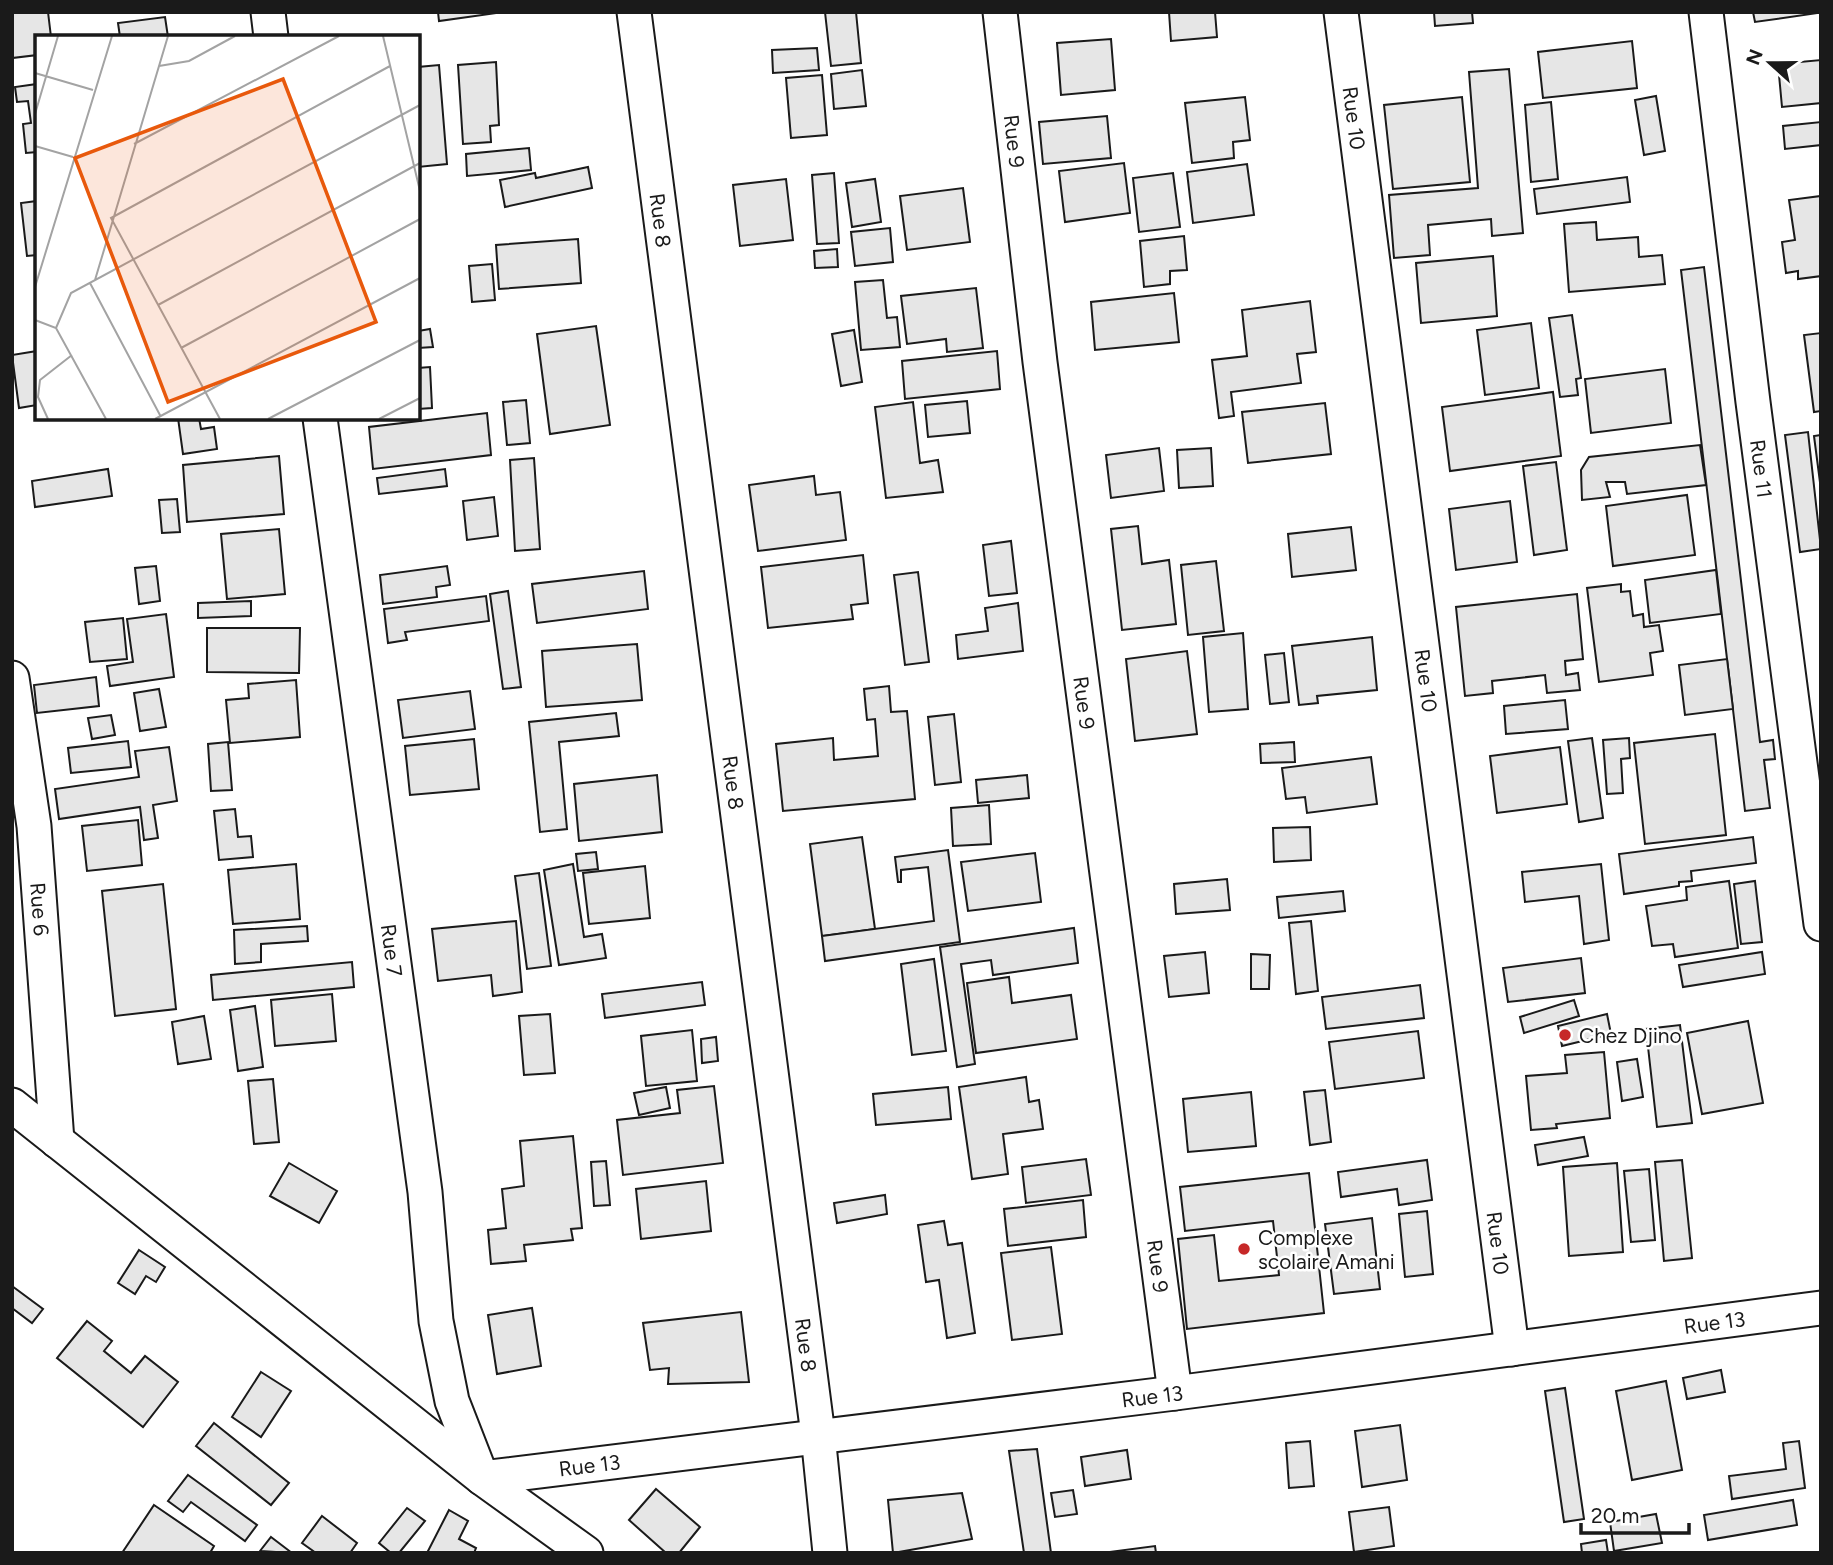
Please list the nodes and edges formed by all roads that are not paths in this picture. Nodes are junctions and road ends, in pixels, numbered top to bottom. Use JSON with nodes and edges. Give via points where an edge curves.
{"nodes":[{"id":1,"x":268,"y":12,"type":"edge"},
{"id":2,"x":634,"y":12,"type":"edge"},
{"id":3,"x":1000,"y":12,"type":"edge"},
{"id":4,"x":1341,"y":12,"type":"edge"},
{"id":5,"x":1706,"y":12,"type":"edge"},
{"id":6,"x":271,"y":35,"type":"edge"},
{"id":7,"x":320,"y":420,"type":"edge"},
{"id":8,"x":12,"y":678,"type":"edge"},
{"id":9,"x":1821,"y":924,"type":"edge"},
{"id":10,"x":12,"y":1105,"type":"edge"},
{"id":11,"x":57,"y":1141,"type":"junction"},
{"id":12,"x":1821,"y":1308,"type":"edge"},
{"id":13,"x":1512,"y":1349,"type":"junction"},
{"id":14,"x":1175,"y":1393,"type":"junction"},
{"id":15,"x":818,"y":1436,"type":"junction"},
{"id":16,"x":482,"y":1478,"type":"junction"},
{"id":17,"x":586,"y":1553,"type":"edge"},
{"id":18,"x":830,"y":1553,"type":"edge"}],
"edges":[{"from":1,"to":6,"type":"street"},
{"from":2,"to":15,"type":"street","name":"Rue 8"},
{"from":3,"to":14,"type":"street","name":"Rue 9","via":[[1040,362]]},
{"from":4,"to":13,"type":"street","name":"Rue 10"},
{"from":5,"to":9,"type":"street","name":"Rue 11"},
{"from":7,"to":16,"type":"street","name":"Rue 7","via":[[425,1192],[436,1321],[452,1401]]},
{"from":8,"to":11,"type":"street","name":"Rue 6","via":[[34,826]]},
{"from":10,"to":11,"type":"street"},
{"from":11,"to":16,"type":"street"},
{"from":12,"to":13,"type":"street","name":"Rue 13"},
{"from":13,"to":14,"type":"street","name":"Rue 13"},
{"from":14,"to":15,"type":"street","name":"Rue 13"},
{"from":15,"to":16,"type":"street","name":"Rue 13"},
{"from":15,"to":18,"type":"street","name":"Rue 8"},
{"from":16,"to":17,"type":"street"}]}
